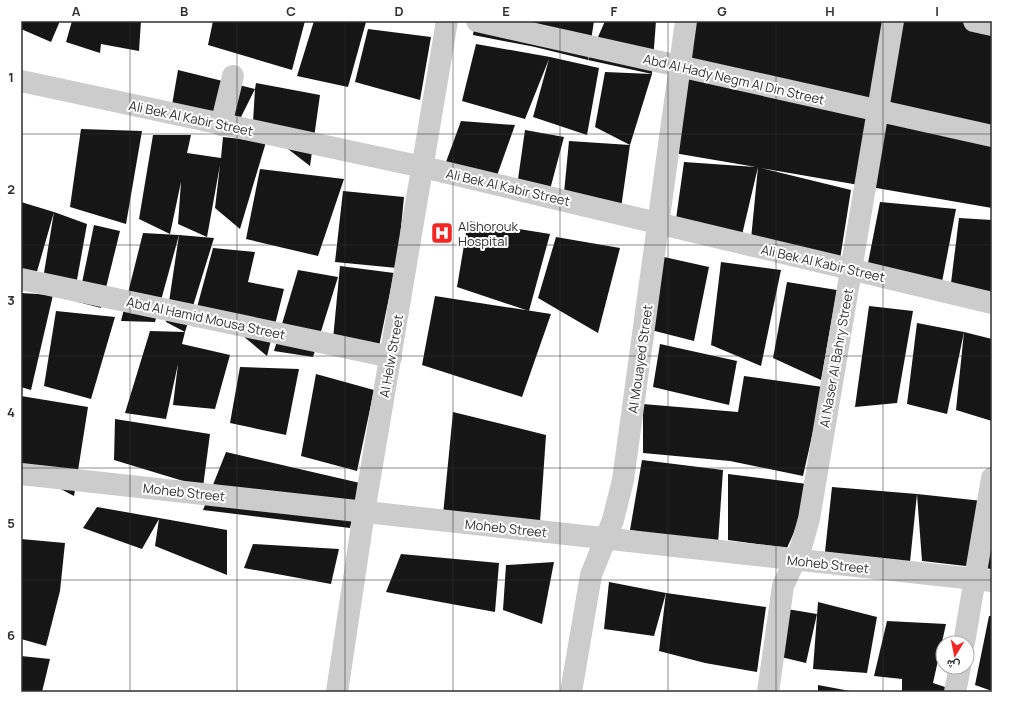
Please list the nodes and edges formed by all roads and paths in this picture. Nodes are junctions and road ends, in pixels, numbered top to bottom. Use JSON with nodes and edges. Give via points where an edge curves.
{"nodes":[{"id":1,"x":447,"y":21,"type":"edge"},
{"id":2,"x":476,"y":21,"type":"edge"},
{"id":3,"x":686,"y":21,"type":"edge"},
{"id":4,"x":893,"y":21,"type":"edge"},
{"id":5,"x":974,"y":21,"type":"edge"},
{"id":6,"x":992,"y":25,"type":"edge"},
{"id":7,"x":680,"y":68,"type":"junction"},
{"id":8,"x":233,"y":76,"type":"dead end"},
{"id":9,"x":21,"y":81,"type":"edge"},
{"id":10,"x":878,"y":111,"type":"junction"},
{"id":11,"x":221,"y":125,"type":"junction"},
{"id":12,"x":992,"y":136,"type":"edge"},
{"id":13,"x":423,"y":167,"type":"junction"},
{"id":14,"x":658,"y":223,"type":"junction"},
{"id":15,"x":851,"y":269,"type":"junction"},
{"id":16,"x":21,"y":279,"type":"edge"},
{"id":17,"x":992,"y":303,"type":"edge"},
{"id":18,"x":391,"y":356,"type":"junction"},
{"id":19,"x":21,"y":474,"type":"edge"},
{"id":20,"x":992,"y":478,"type":"edge"},
{"id":21,"x":364,"y":512,"type":"junction"},
{"id":22,"x":606,"y":539,"type":"junction"},
{"id":23,"x":795,"y":560,"type":"junction"},
{"id":24,"x":983,"y":580,"type":"edge"},
{"id":25,"x":966,"y":635,"type":"edge"},
{"id":26,"x":959,"y":675,"type":"edge"},
{"id":27,"x":337,"y":692,"type":"edge"},
{"id":28,"x":571,"y":692,"type":"edge"},
{"id":29,"x":768,"y":692,"type":"edge"},
{"id":30,"x":956,"y":692,"type":"edge"}],
"edges":[{"from":1,"to":13,"type":"street","name":"Al Helw Street"},
{"from":2,"to":7,"type":"street","name":"Abd Al Hady Negm Al Din Street"},
{"from":3,"to":7,"type":"street","name":"Al Mouayed Street"},
{"from":4,"to":10,"type":"street","name":"Al Naser Al Bahry Street"},
{"from":5,"to":6,"type":"street"},
{"from":7,"to":10,"type":"street","name":"Abd Al Hady Negm Al Din Street"},
{"from":7,"to":14,"type":"street","name":"Al Mouayed Street"},
{"from":8,"to":11,"type":"street"},
{"from":9,"to":11,"type":"street","name":"Ali Bek Al Kabir Street"},
{"from":10,"to":12,"type":"street","name":"Abd Al Hady Negm Al Din Street"},
{"from":10,"to":15,"type":"street","name":"Al Naser Al Bahry Street"},
{"from":11,"to":13,"type":"street","name":"Ali Bek Al Kabir Street"},
{"from":13,"to":14,"type":"street","name":"Ali Bek Al Kabir Street"},
{"from":13,"to":18,"type":"street","name":"Al Helw Street"},
{"from":14,"to":15,"type":"street","name":"Ali Bek Al Kabir Street"},
{"from":14,"to":22,"type":"street","name":"Al Mouayed Street","via":[[623,480]]},
{"from":15,"to":17,"type":"street","name":"Ali Bek Al Kabir Street"},
{"from":15,"to":23,"type":"street","name":"Al Naser Al Bahry Street","via":[[810,519]]},
{"from":16,"to":18,"type":"street","name":"Abd Al Hamid Mousa Street"},
{"from":18,"to":21,"type":"street","name":"Al Helw Street"},
{"from":19,"to":21,"type":"street","name":"Moheb Street"},
{"from":20,"to":24,"type":"street"},
{"from":21,"to":22,"type":"street","name":"Moheb Street"},
{"from":21,"to":27,"type":"street","name":"Al Helw Street"},
{"from":22,"to":23,"type":"street","name":"Moheb Street"},
{"from":22,"to":28,"type":"street","name":"Al Mouayed Street","via":[[591,575]]},
{"from":23,"to":24,"type":"street","name":"Moheb Street"},
{"from":23,"to":29,"type":"street","name":"Al Naser Al Bahry Street","via":[[788,572],[780,599]]},
{"from":24,"to":25,"type":"street"},
{"from":26,"to":30,"type":"street"}]}
